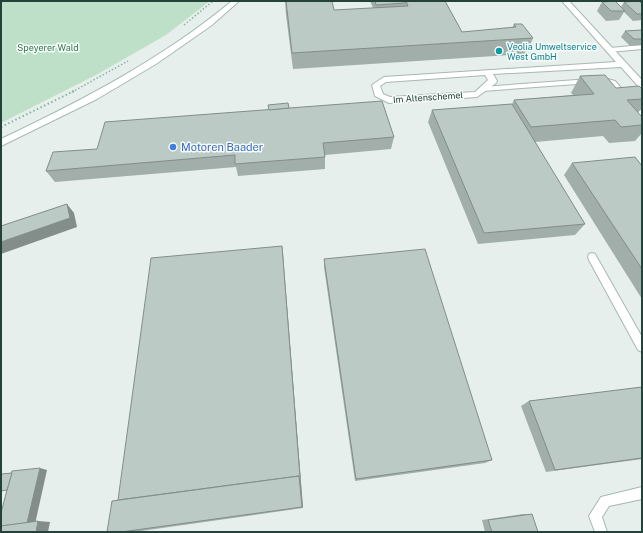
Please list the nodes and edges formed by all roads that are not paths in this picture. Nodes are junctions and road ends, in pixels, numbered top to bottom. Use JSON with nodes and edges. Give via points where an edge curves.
{"nodes":[{"id":1,"x":236,"y":1,"type":"edge"},
{"id":2,"x":565,"y":1,"type":"edge"},
{"id":3,"x":642,"y":47,"type":"edge"},
{"id":4,"x":610,"y":50,"type":"junction"},
{"id":5,"x":623,"y":64,"type":"junction"},
{"id":6,"x":488,"y":72,"type":"junction"},
{"id":7,"x":642,"y":85,"type":"edge"},
{"id":8,"x":482,"y":89,"type":"junction"},
{"id":9,"x":642,"y":116,"type":"edge"},
{"id":10,"x":1,"y":142,"type":"edge"},
{"id":11,"x":592,"y":257,"type":"dead end"},
{"id":12,"x":642,"y":347,"type":"edge"},
{"id":13,"x":642,"y":493,"type":"edge"},
{"id":14,"x":600,"y":532,"type":"edge"}],
"edges":[{"from":1,"to":10,"type":"street","via":[[195,34],[130,76],[70,109]]},
{"from":2,"to":4,"type":"street"},
{"from":3,"to":4,"type":"lane"},
{"from":4,"to":5,"type":"street"},
{"from":5,"to":6,"type":"street","name":"Im Altenschemel"},
{"from":5,"to":7,"type":"street"},
{"from":6,"to":8,"type":"street","via":[[493,80]]},
{"from":6,"to":8,"type":"street","name":"Im Altenschemel","via":[[384,80],[376,85],[379,96],[389,100],[477,94]]},
{"from":8,"to":9,"type":"lane","via":[[604,80],[613,82]]},
{"from":11,"to":12,"type":"lane"},
{"from":13,"to":14,"type":"lane","via":[[605,501],[595,516]]}]}
